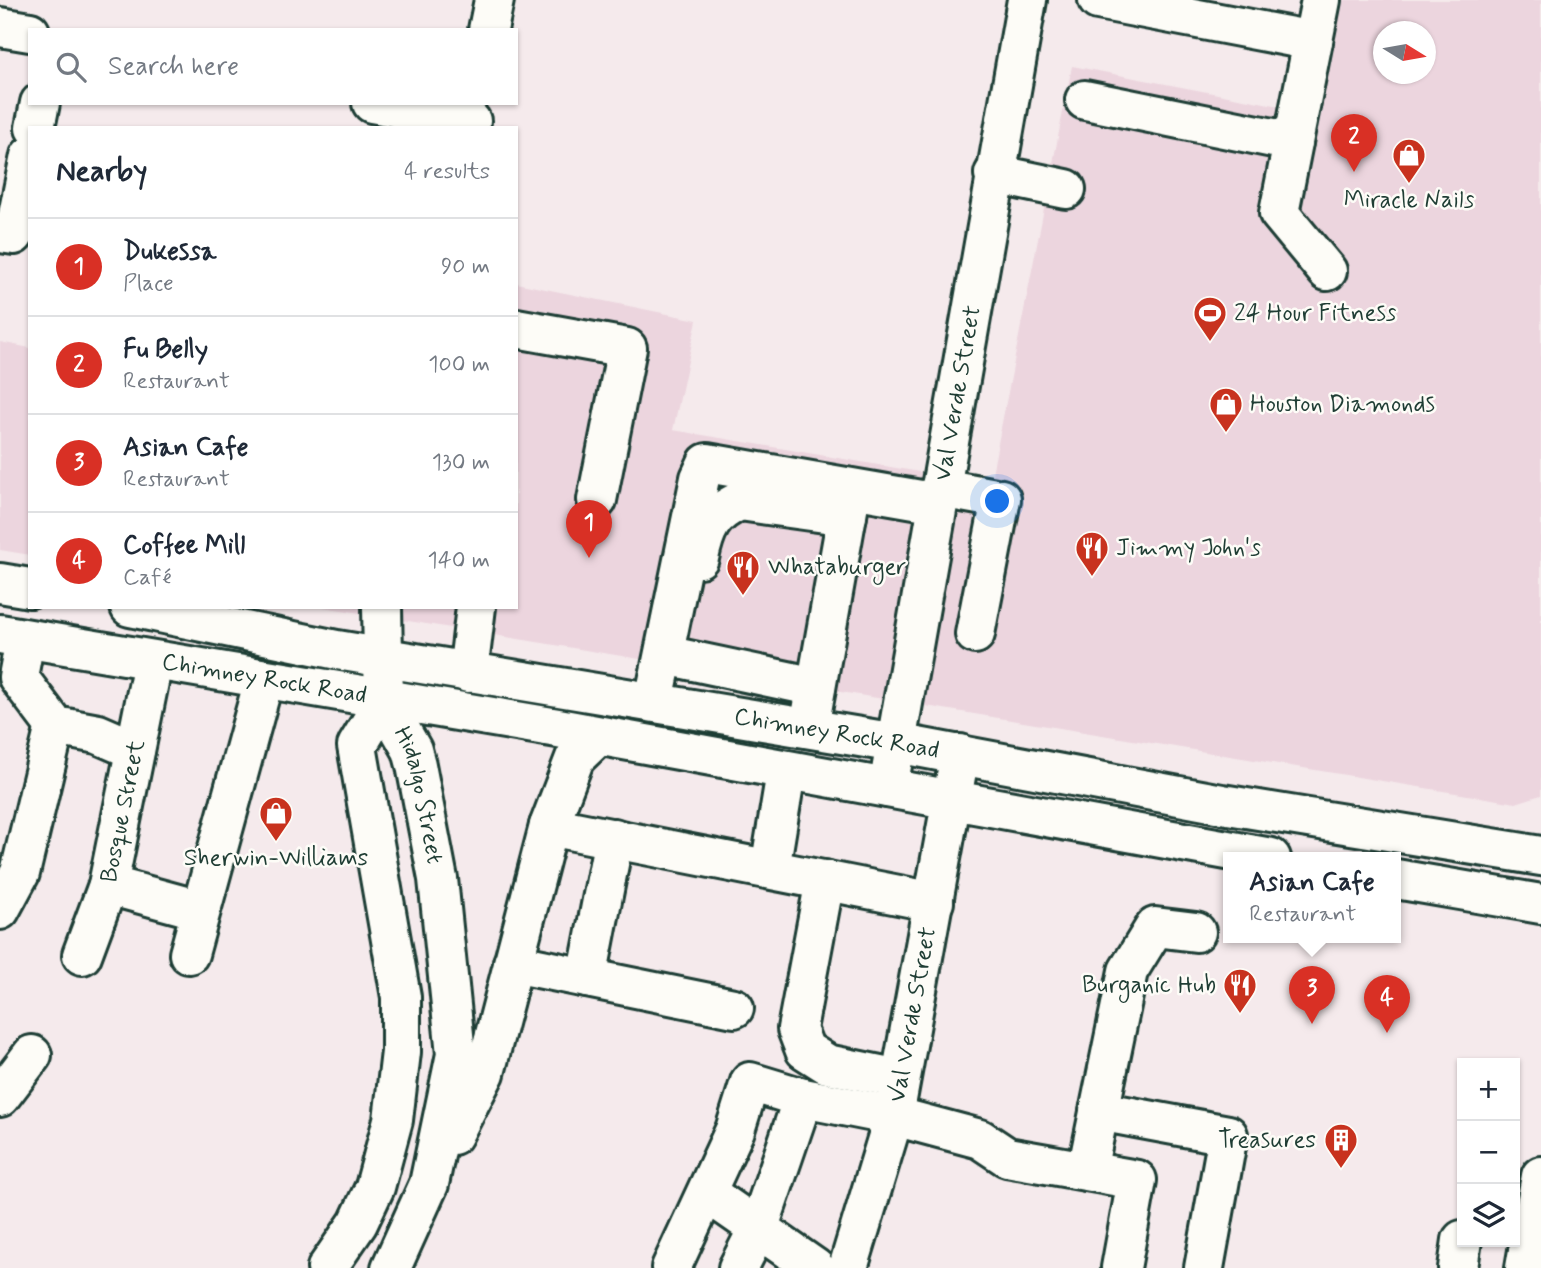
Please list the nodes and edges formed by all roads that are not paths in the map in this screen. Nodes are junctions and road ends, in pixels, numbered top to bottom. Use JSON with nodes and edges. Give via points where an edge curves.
{"nodes":[{"id":1,"x":494,"y":0,"type":"edge"},
{"id":2,"x":1027,"y":0,"type":"edge"},
{"id":3,"x":1098,"y":0,"type":"edge"},
{"id":4,"x":1321,"y":0,"type":"edge"},
{"id":5,"x":0,"y":27,"type":"edge"},
{"id":6,"x":488,"y":28,"type":"edge"},
{"id":7,"x":28,"y":32,"type":"edge"},
{"id":8,"x":1313,"y":41,"type":"junction"},
{"id":9,"x":1085,"y":100,"type":"dead end"},
{"id":10,"x":40,"y":105,"type":"edge"},
{"id":11,"x":386,"y":105,"type":"edge"},
{"id":12,"x":472,"y":117,"type":"edge"},
{"id":13,"x":35,"y":126,"type":"edge"},
{"id":14,"x":1293,"y":142,"type":"junction"},
{"id":15,"x":28,"y":167,"type":"edge"},
{"id":16,"x":995,"y":174,"type":"junction"},
{"id":17,"x":1066,"y":189,"type":"dead end"},
{"id":18,"x":0,"y":233,"type":"edge"},
{"id":19,"x":1327,"y":271,"type":"dead end"},
{"id":20,"x":518,"y":339,"type":"edge"},
{"id":21,"x":939,"y":495,"type":"junction"},
{"id":22,"x":597,"y":500,"type":"dead end"},
{"id":23,"x":850,"y":502,"type":"junction"},
{"id":24,"x":0,"y":583,"type":"edge"},
{"id":25,"x":28,"y":588,"type":"edge"},
{"id":26,"x":140,"y":609,"type":"edge"},
{"id":27,"x":382,"y":609,"type":"edge"},
{"id":28,"x":476,"y":609,"type":"edge"},
{"id":29,"x":975,"y":634,"type":"dead end"},
{"id":30,"x":13,"y":636,"type":"edge"},
{"id":31,"x":665,"y":655,"type":"junction"},
{"id":32,"x":383,"y":658,"type":"junction"},
{"id":33,"x":153,"y":662,"type":"junction"},
{"id":34,"x":468,"y":673,"type":"junction"},
{"id":35,"x":264,"y":680,"type":"junction"},
{"id":36,"x":816,"y":687,"type":"junction"},
{"id":37,"x":384,"y":701,"type":"junction"},
{"id":38,"x":654,"y":701,"type":"junction"},
{"id":39,"x":55,"y":726,"type":"junction"},
{"id":40,"x":809,"y":728,"type":"junction"},
{"id":41,"x":598,"y":736,"type":"junction"},
{"id":42,"x":896,"y":743,"type":"junction"},
{"id":43,"x":135,"y":750,"type":"junction"},
{"id":44,"x":960,"y":754,"type":"junction"},
{"id":45,"x":786,"y":772,"type":"junction"},
{"id":46,"x":888,"y":788,"type":"junction"},
{"id":47,"x":952,"y":798,"type":"junction"},
{"id":48,"x":549,"y":826,"type":"junction"},
{"id":49,"x":614,"y":838,"type":"junction"},
{"id":50,"x":1240,"y":852,"type":"edge"},
{"id":51,"x":1541,"y":856,"type":"edge"},
{"id":52,"x":770,"y":869,"type":"junction"},
{"id":53,"x":825,"y":880,"type":"junction"},
{"id":54,"x":1401,"y":880,"type":"edge"},
{"id":55,"x":108,"y":885,"type":"junction"},
{"id":56,"x":934,"y":902,"type":"junction"},
{"id":57,"x":1541,"y":904,"type":"edge"},
{"id":58,"x":0,"y":910,"type":"edge"},
{"id":59,"x":200,"y":910,"type":"junction"},
{"id":60,"x":1196,"y":932,"type":"dead end"},
{"id":61,"x":189,"y":954,"type":"dead end"},
{"id":62,"x":82,"y":955,"type":"dead end"},
{"id":63,"x":513,"y":963,"type":"junction"},
{"id":64,"x":587,"y":978,"type":"junction"},
{"id":65,"x":734,"y":1009,"type":"dead end"},
{"id":66,"x":32,"y":1055,"type":"dead end"},
{"id":67,"x":900,"y":1079,"type":"junction"},
{"id":68,"x":0,"y":1097,"type":"edge"},
{"id":69,"x":803,"y":1098,"type":"junction"},
{"id":70,"x":1099,"y":1111,"type":"junction"},
{"id":71,"x":894,"y":1116,"type":"junction"},
{"id":72,"x":1087,"y":1171,"type":"junction"},
{"id":73,"x":1532,"y":1182,"type":"edge"},
{"id":74,"x":429,"y":1184,"type":"junction"},
{"id":75,"x":707,"y":1194,"type":"junction"},
{"id":76,"x":759,"y":1227,"type":"junction"},
{"id":77,"x":1461,"y":1247,"type":"edge"},
{"id":78,"x":327,"y":1268,"type":"edge"},
{"id":79,"x":391,"y":1268,"type":"edge"},
{"id":80,"x":671,"y":1268,"type":"edge"},
{"id":81,"x":738,"y":1268,"type":"edge"},
{"id":82,"x":815,"y":1268,"type":"edge"},
{"id":83,"x":848,"y":1268,"type":"edge"},
{"id":84,"x":1121,"y":1268,"type":"edge"},
{"id":85,"x":1204,"y":1268,"type":"edge"},
{"id":86,"x":1458,"y":1268,"type":"edge"},
{"id":87,"x":1525,"y":1268,"type":"edge"}],
"edges":[{"from":1,"to":6,"type":"street"},
{"from":2,"to":16,"type":"street","name":"Val Verde Street"},
{"from":3,"to":8,"type":"street"},
{"from":4,"to":8,"type":"street"},
{"from":5,"to":7,"type":"street"},
{"from":8,"to":14,"type":"street"},
{"from":9,"to":14,"type":"street"},
{"from":10,"to":13,"type":"street"},
{"from":11,"to":12,"type":"street"},
{"from":14,"to":19,"type":"street","via":[[1279,213]]},
{"from":15,"to":18,"type":"street","via":[[15,235]]},
{"from":16,"to":17,"type":"street"},
{"from":16,"to":21,"type":"street","name":"Val Verde Street"},
{"from":20,"to":22,"type":"street","via":[[626,348]]},
{"from":21,"to":23,"type":"street"},
{"from":21,"to":29,"type":"street","via":[[1001,499]]},
{"from":21,"to":42,"type":"street","name":"Val Verde Street"},
{"from":23,"to":31,"type":"street","via":[[707,463],[700,478]]},
{"from":23,"to":36,"type":"street"},
{"from":24,"to":25,"type":"street"},
{"from":26,"to":32,"type":"street","name":"Chimney Rock Road"},
{"from":27,"to":32,"type":"street"},
{"from":28,"to":34,"type":"street"},
{"from":30,"to":33,"type":"street","name":"Chimney Rock Road"},
{"from":30,"to":39,"type":"street","via":[[18,677]]},
{"from":31,"to":36,"type":"street"},
{"from":31,"to":38,"type":"street"},
{"from":32,"to":34,"type":"street","name":"Chimney Rock Road"},
{"from":32,"to":37,"type":"street"},
{"from":33,"to":35,"type":"street","name":"Chimney Rock Road"},
{"from":33,"to":43,"type":"street","name":"Bosque Street"},
{"from":34,"to":38,"type":"street","name":"Chimney Rock Road"},
{"from":35,"to":37,"type":"street","name":"Chimney Rock Road"},
{"from":35,"to":59,"type":"street"},
{"from":36,"to":40,"type":"street"},
{"from":37,"to":41,"type":"street","name":"Chimney Rock Road"},
{"from":37,"to":74,"type":"street","name":"Hidalgo Street","via":[[416,765],[438,879],[456,1054]]},
{"from":37,"to":78,"type":"street","name":"Hidalgo Street","via":[[358,746],[401,997],[401,1052],[393,1120],[376,1187]]},
{"from":38,"to":40,"type":"street","name":"Chimney Rock Road"},
{"from":39,"to":43,"type":"street","via":[[98,734]]},
{"from":39,"to":58,"type":"street","via":[[20,873]]},
{"from":40,"to":42,"type":"street","name":"Chimney Rock Road"},
{"from":41,"to":45,"type":"street","name":"Chimney Rock Road"},
{"from":41,"to":48,"type":"street","via":[[575,758]]},
{"from":42,"to":44,"type":"street","name":"Chimney Rock Road"},
{"from":42,"to":46,"type":"street","name":"Val Verde Street"},
{"from":43,"to":55,"type":"street","name":"Bosque Street"},
{"from":44,"to":47,"type":"street","name":"Val Verde Street"},
{"from":44,"to":51,"type":"street","name":"Chimney Rock Road","via":[[1222,804]]},
{"from":45,"to":46,"type":"street","name":"Chimney Rock Road"},
{"from":45,"to":52,"type":"street"},
{"from":46,"to":47,"type":"street","name":"Chimney Rock Road"},
{"from":47,"to":50,"type":"street","name":"Chimney Rock Road"},
{"from":47,"to":56,"type":"street","name":"Val Verde Street"},
{"from":48,"to":49,"type":"street"},
{"from":48,"to":63,"type":"street"},
{"from":49,"to":52,"type":"street"},
{"from":49,"to":64,"type":"street"},
{"from":52,"to":53,"type":"street"},
{"from":53,"to":56,"type":"street"},
{"from":53,"to":67,"type":"street","via":[[797,1029],[805,1050],[827,1064]]},
{"from":54,"to":57,"type":"street"},
{"from":55,"to":59,"type":"street"},
{"from":55,"to":62,"type":"street","name":"Bosque Street"},
{"from":56,"to":67,"type":"street","name":"Val Verde Street"},
{"from":59,"to":61,"type":"street"},
{"from":60,"to":70,"type":"street","via":[[1155,927],[1128,971]]},
{"from":63,"to":64,"type":"street"},
{"from":63,"to":74,"type":"street","via":[[485,1073]]},
{"from":64,"to":65,"type":"street"},
{"from":66,"to":68,"type":"street"},
{"from":67,"to":71,"type":"street","name":"Val Verde Street"},
{"from":69,"to":71,"type":"street"},
{"from":69,"to":75,"type":"street","via":[[750,1082]]},
{"from":69,"to":76,"type":"street"},
{"from":70,"to":72,"type":"street"},
{"from":70,"to":85,"type":"street","via":[[1228,1135]]},
{"from":71,"to":72,"type":"street","via":[[980,1139],[1007,1157]]},
{"from":71,"to":83,"type":"street","name":"Val Verde Street"},
{"from":72,"to":84,"type":"street","via":[[1137,1180]]},
{"from":73,"to":87,"type":"street"},
{"from":74,"to":79,"type":"street","name":"Hidalgo Street"},
{"from":75,"to":76,"type":"street"},
{"from":75,"to":80,"type":"street"},
{"from":76,"to":81,"type":"street"},
{"from":76,"to":82,"type":"street"},
{"from":77,"to":86,"type":"street"}]}
